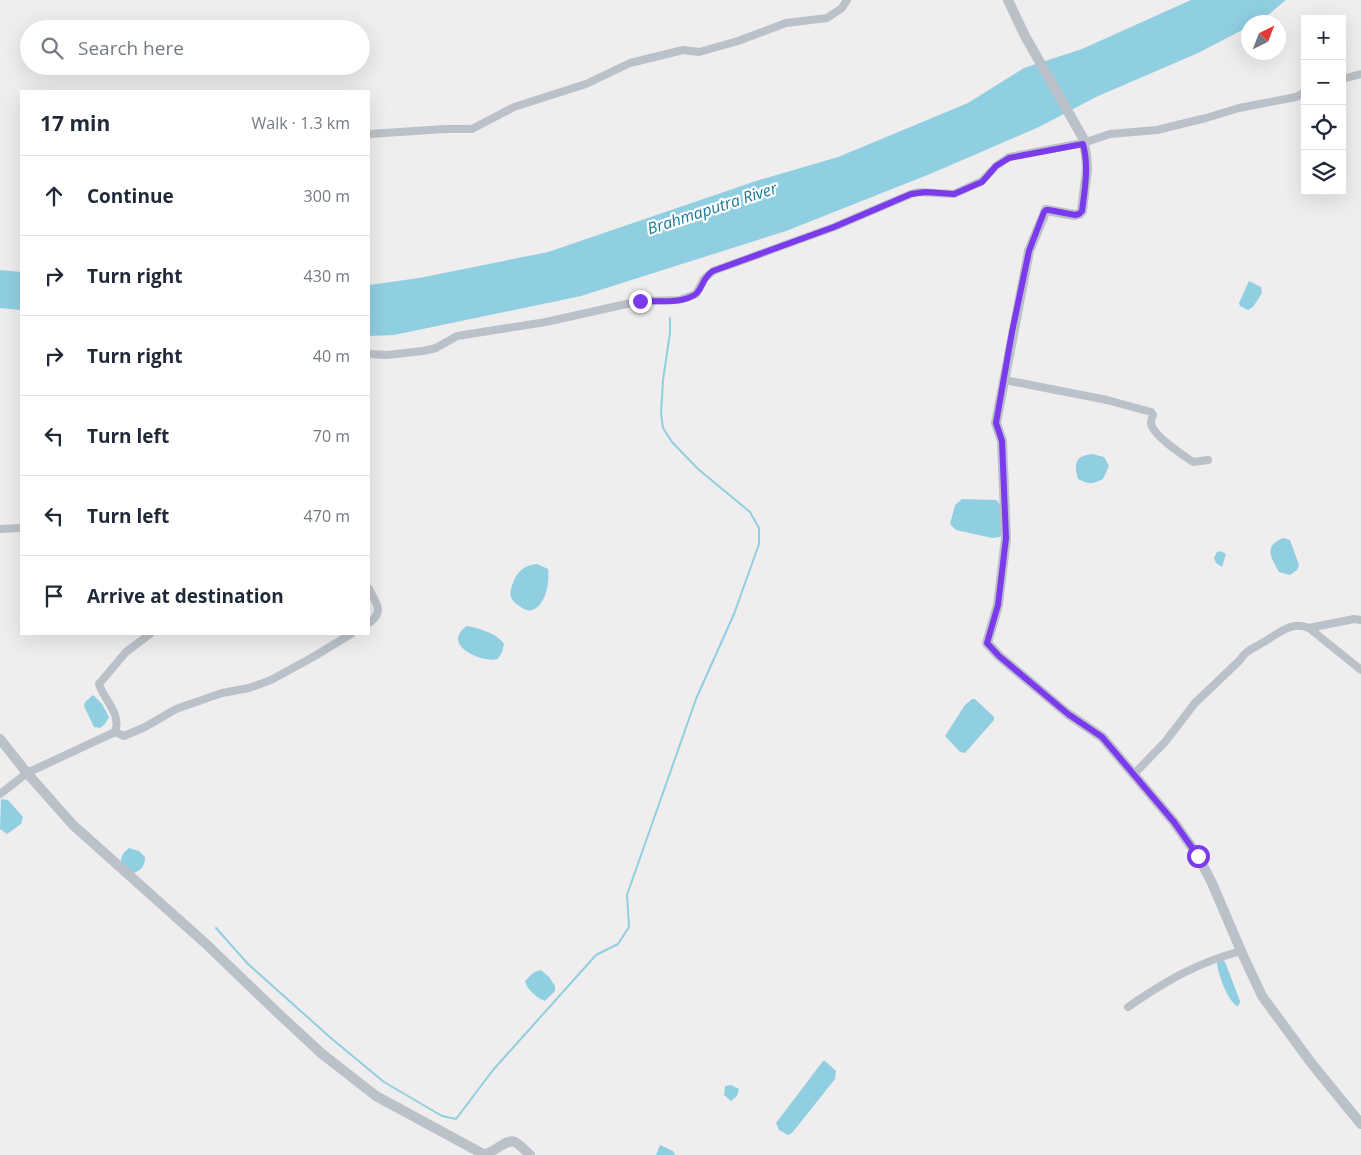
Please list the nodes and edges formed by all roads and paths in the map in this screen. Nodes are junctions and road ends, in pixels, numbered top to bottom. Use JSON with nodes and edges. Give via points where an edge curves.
{"nodes":[{"id":1,"x":848,"y":0,"type":"edge"},
{"id":2,"x":1008,"y":0,"type":"edge"},
{"id":3,"x":1361,"y":74,"type":"edge"},
{"id":4,"x":1346,"y":78,"type":"edge"},
{"id":5,"x":1301,"y":94,"type":"edge"},
{"id":6,"x":370,"y":134,"type":"edge"},
{"id":7,"x":1083,"y":141,"type":"junction"},
{"id":8,"x":370,"y":354,"type":"edge"},
{"id":9,"x":1005,"y":380,"type":"junction"},
{"id":10,"x":1208,"y":460,"type":"dead end"},
{"id":11,"x":20,"y":528,"type":"edge"},
{"id":12,"x":0,"y":529,"type":"edge"},
{"id":13,"x":370,"y":591,"type":"edge"},
{"id":14,"x":1361,"y":620,"type":"edge"},
{"id":15,"x":370,"y":621,"type":"edge"},
{"id":16,"x":1309,"y":628,"type":"junction"},
{"id":17,"x":149,"y":635,"type":"edge"},
{"id":18,"x":349,"y":635,"type":"edge"},
{"id":19,"x":1361,"y":670,"type":"edge"},
{"id":20,"x":115,"y":732,"type":"junction"},
{"id":21,"x":0,"y":739,"type":"edge"},
{"id":22,"x":27,"y":773,"type":"junction"},
{"id":23,"x":1134,"y":774,"type":"junction"},
{"id":24,"x":0,"y":794,"type":"edge"},
{"id":25,"x":1241,"y":951,"type":"junction"},
{"id":26,"x":1128,"y":1007,"type":"dead end"},
{"id":27,"x":1361,"y":1124,"type":"edge"},
{"id":28,"x":489,"y":1155,"type":"edge"},
{"id":29,"x":530,"y":1155,"type":"edge"}],
"edges":[{"from":1,"to":6,"type":"street","via":[[826,18],[786,24],[699,52],[683,50],[630,63],[586,84],[514,107],[472,129]]},
{"from":2,"to":7,"type":"street"},
{"from":3,"to":4,"type":"street"},
{"from":5,"to":7,"type":"street","via":[[1157,130],[1110,134]]},
{"from":7,"to":8,"type":"street","via":[[1009,158],[996,166],[982,182],[954,194],[911,194],[834,227],[713,271],[704,279],[698,292],[686,298],[640,301],[546,322],[457,336],[436,348],[423,351]]},
{"from":7,"to":9,"type":"street","via":[[1087,169],[1082,211],[1075,215],[1044,212],[1029,251]]},
{"from":9,"to":10,"type":"street","via":[[1151,412],[1151,423],[1162,439],[1193,462]]},
{"from":9,"to":23,"type":"street","via":[[996,423],[1002,441],[1006,538],[998,605],[987,643],[1068,714],[1102,737]]},
{"from":11,"to":12,"type":"street"},
{"from":13,"to":15,"type":"street","via":[[378,613]]},
{"from":14,"to":16,"type":"street"},
{"from":16,"to":19,"type":"street"},
{"from":16,"to":23,"type":"street","via":[[1293,626],[1277,632],[1244,653],[1195,703],[1165,742]]},
{"from":17,"to":20,"type":"street","via":[[126,652],[99,684],[115,715]]},
{"from":18,"to":20,"type":"street","via":[[271,680],[176,709],[124,736]]},
{"from":20,"to":22,"type":"street"},
{"from":21,"to":22,"type":"street"},
{"from":22,"to":24,"type":"street"},
{"from":22,"to":28,"type":"street","via":[[73,825],[343,1071],[376,1096],[421,1122]]},
{"from":23,"to":25,"type":"street","via":[[1198,856]]},
{"from":25,"to":26,"type":"street","via":[[1178,975]]},
{"from":25,"to":27,"type":"street","via":[[1262,996]]},
{"from":28,"to":29,"type":"street","via":[[511,1141]]}]}
